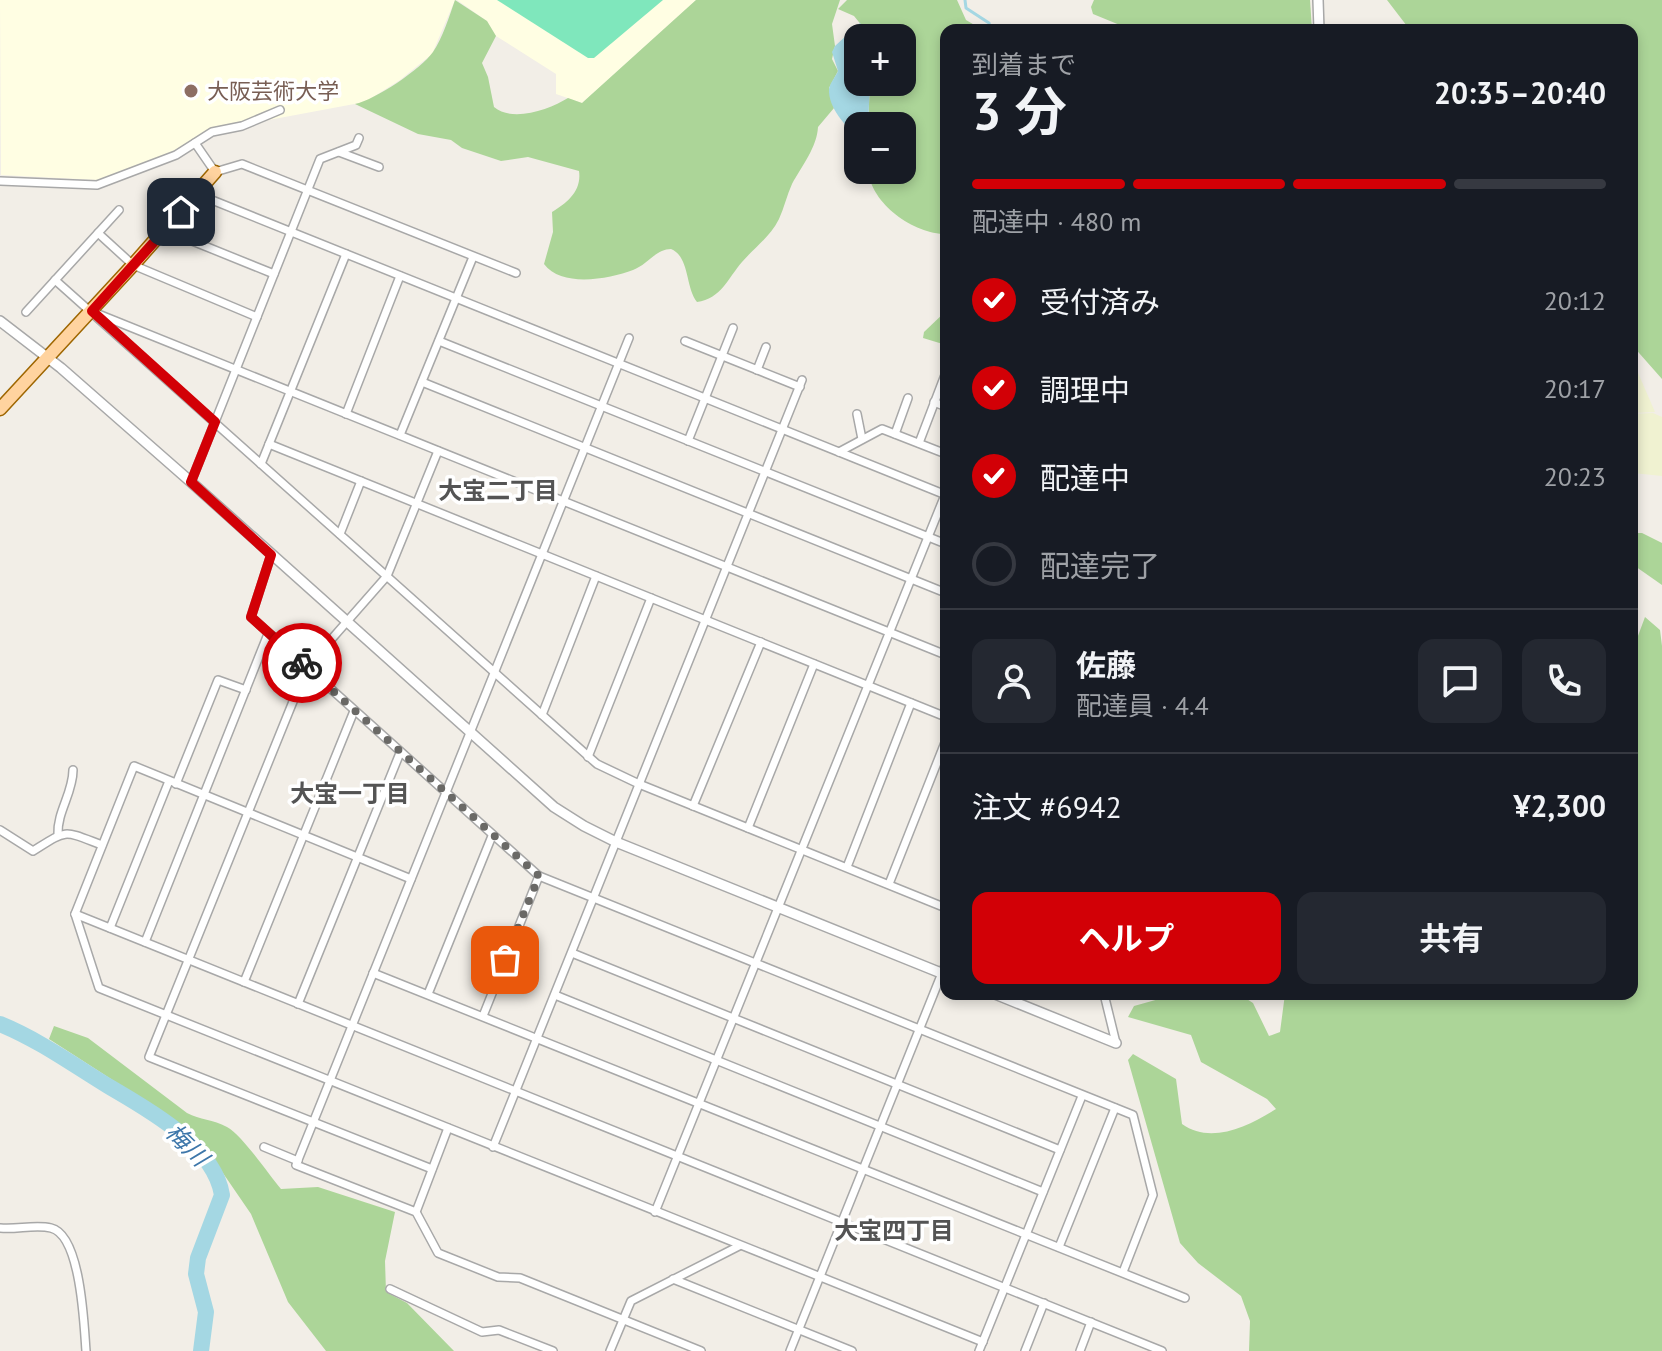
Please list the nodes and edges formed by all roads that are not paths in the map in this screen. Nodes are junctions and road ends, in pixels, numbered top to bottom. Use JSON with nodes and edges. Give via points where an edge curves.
{"nodes":[{"id":1,"x":1318,"y":0,"type":"edge"},
{"id":2,"x":1319,"y":24,"type":"edge"},
{"id":3,"x":280,"y":110,"type":"dead end"},
{"id":4,"x":359,"y":138,"type":"dead end"},
{"id":5,"x":195,"y":143,"type":"junction"},
{"id":6,"x":339,"y":152,"type":"junction"},
{"id":7,"x":379,"y":167,"type":"dead end"},
{"id":8,"x":215,"y":172,"type":"junction"},
{"id":9,"x":0,"y":181,"type":"edge"},
{"id":10,"x":308,"y":190,"type":"junction"},
{"id":11,"x":197,"y":194,"type":"junction"},
{"id":12,"x":119,"y":210,"type":"dead end"},
{"id":13,"x":165,"y":230,"type":"junction"},
{"id":14,"x":98,"y":233,"type":"junction"},
{"id":15,"x":291,"y":233,"type":"junction"},
{"id":16,"x":346,"y":254,"type":"junction"},
{"id":17,"x":473,"y":257,"type":"junction"},
{"id":18,"x":133,"y":265,"type":"junction"},
{"id":19,"x":516,"y":273,"type":"dead end"},
{"id":20,"x":274,"y":274,"type":"junction"},
{"id":21,"x":400,"y":276,"type":"junction"},
{"id":22,"x":55,"y":280,"type":"junction"},
{"id":23,"x":456,"y":299,"type":"junction"},
{"id":24,"x":92,"y":311,"type":"junction"},
{"id":25,"x":26,"y":312,"type":"dead end"},
{"id":26,"x":257,"y":317,"type":"junction"},
{"id":27,"x":0,"y":321,"type":"edge"},
{"id":28,"x":733,"y":328,"type":"dead end"},
{"id":29,"x":629,"y":338,"type":"dead end"},
{"id":30,"x":439,"y":341,"type":"junction"},
{"id":31,"x":685,"y":341,"type":"dead end"},
{"id":32,"x":766,"y":347,"type":"dead end"},
{"id":33,"x":722,"y":356,"type":"junction"},
{"id":34,"x":47,"y":357,"type":"junction"},
{"id":35,"x":620,"y":365,"type":"junction"},
{"id":36,"x":236,"y":369,"type":"junction"},
{"id":37,"x":757,"y":370,"type":"junction"},
{"id":38,"x":422,"y":382,"type":"junction"},
{"id":39,"x":940,"y":387,"type":"edge"},
{"id":40,"x":290,"y":391,"type":"junction"},
{"id":41,"x":908,"y":398,"type":"dead end"},
{"id":42,"x":705,"y":399,"type":"junction"},
{"id":43,"x":934,"y":402,"type":"junction"},
{"id":44,"x":940,"y":404,"type":"edge"},
{"id":45,"x":603,"y":407,"type":"junction"},
{"id":46,"x":0,"y":409,"type":"edge"},
{"id":47,"x":346,"y":414,"type":"junction"},
{"id":48,"x":857,"y":414,"type":"dead end"},
{"id":49,"x":215,"y":422,"type":"junction"},
{"id":50,"x":783,"y":430,"type":"junction"},
{"id":51,"x":895,"y":434,"type":"junction"},
{"id":52,"x":400,"y":435,"type":"junction"},
{"id":53,"x":862,"y":439,"type":"junction"},
{"id":54,"x":688,"y":441,"type":"junction"},
{"id":55,"x":919,"y":443,"type":"junction"},
{"id":56,"x":269,"y":444,"type":"junction"},
{"id":57,"x":585,"y":449,"type":"junction"},
{"id":58,"x":438,"y":451,"type":"junction"},
{"id":59,"x":839,"y":452,"type":"junction"},
{"id":60,"x":940,"y":452,"type":"edge"},
{"id":61,"x":261,"y":464,"type":"junction"},
{"id":62,"x":766,"y":472,"type":"junction"},
{"id":63,"x":361,"y":481,"type":"junction"},
{"id":64,"x":191,"y":482,"type":"junction"},
{"id":65,"x":940,"y":493,"type":"edge"},
{"id":66,"x":564,"y":502,"type":"junction"},
{"id":67,"x":415,"y":503,"type":"junction"},
{"id":68,"x":940,"y":507,"type":"edge"},
{"id":69,"x":749,"y":514,"type":"junction"},
{"id":70,"x":340,"y":534,"type":"junction"},
{"id":71,"x":928,"y":536,"type":"junction"},
{"id":72,"x":940,"y":541,"type":"edge"},
{"id":73,"x":543,"y":554,"type":"junction"},
{"id":74,"x":271,"y":555,"type":"junction"},
{"id":75,"x":727,"y":567,"type":"junction"},
{"id":76,"x":387,"y":576,"type":"junction"},
{"id":77,"x":596,"y":576,"type":"junction"},
{"id":78,"x":911,"y":579,"type":"junction"},
{"id":79,"x":940,"y":591,"type":"edge"},
{"id":80,"x":651,"y":598,"type":"junction"},
{"id":81,"x":705,"y":620,"type":"junction"},
{"id":82,"x":345,"y":622,"type":"junction"},
{"id":83,"x":889,"y":633,"type":"junction"},
{"id":84,"x":268,"y":634,"type":"junction"},
{"id":85,"x":761,"y":642,"type":"junction"},
{"id":86,"x":940,"y":653,"type":"edge"},
{"id":87,"x":814,"y":664,"type":"junction"},
{"id":88,"x":307,"y":667,"type":"junction"},
{"id":89,"x":495,"y":673,"type":"junction"},
{"id":90,"x":869,"y":685,"type":"junction"},
{"id":91,"x":246,"y":690,"type":"junction"},
{"id":92,"x":911,"y":703,"type":"junction"},
{"id":93,"x":354,"y":711,"type":"junction"},
{"id":94,"x":542,"y":715,"type":"junction"},
{"id":95,"x":940,"y":715,"type":"edge"},
{"id":96,"x":470,"y":734,"type":"junction"},
{"id":97,"x":400,"y":753,"type":"junction"},
{"id":98,"x":940,"y":755,"type":"edge"},
{"id":99,"x":588,"y":757,"type":"junction"},
{"id":100,"x":73,"y":770,"type":"dead end"},
{"id":101,"x":172,"y":782,"type":"junction"},
{"id":102,"x":639,"y":784,"type":"junction"},
{"id":103,"x":445,"y":794,"type":"junction"},
{"id":104,"x":205,"y":795,"type":"junction"},
{"id":105,"x":693,"y":806,"type":"junction"},
{"id":106,"x":247,"y":812,"type":"junction"},
{"id":107,"x":748,"y":828,"type":"junction"},
{"id":108,"x":0,"y":830,"type":"edge"},
{"id":109,"x":58,"y":834,"type":"junction"},
{"id":110,"x":303,"y":835,"type":"junction"},
{"id":111,"x":492,"y":836,"type":"junction"},
{"id":112,"x":616,"y":842,"type":"junction"},
{"id":113,"x":102,"y":845,"type":"junction"},
{"id":114,"x":802,"y":850,"type":"junction"},
{"id":115,"x":357,"y":857,"type":"junction"},
{"id":116,"x":847,"y":867,"type":"junction"},
{"id":117,"x":539,"y":876,"type":"junction"},
{"id":118,"x":411,"y":879,"type":"junction"},
{"id":119,"x":889,"y":884,"type":"junction"},
{"id":120,"x":593,"y":899,"type":"junction"},
{"id":121,"x":940,"y":905,"type":"edge"},
{"id":122,"x":779,"y":907,"type":"junction"},
{"id":123,"x":75,"y":914,"type":"junction"},
{"id":124,"x":110,"y":928,"type":"junction"},
{"id":125,"x":145,"y":942,"type":"junction"},
{"id":126,"x":572,"y":953,"type":"junction"},
{"id":127,"x":188,"y":960,"type":"junction"},
{"id":128,"x":756,"y":963,"type":"junction"},
{"id":129,"x":940,"y":968,"type":"edge"},
{"id":130,"x":373,"y":973,"type":"junction"},
{"id":131,"x":244,"y":982,"type":"junction"},
{"id":132,"x":940,"y":982,"type":"edge"},
{"id":133,"x":428,"y":994,"type":"junction"},
{"id":134,"x":555,"y":995,"type":"junction"},
{"id":135,"x":1010,"y":1000,"type":"edge"},
{"id":136,"x":1105,"y":1000,"type":"edge"},
{"id":137,"x":298,"y":1004,"type":"junction"},
{"id":138,"x":165,"y":1014,"type":"junction"},
{"id":139,"x":483,"y":1016,"type":"junction"},
{"id":140,"x":734,"y":1018,"type":"junction"},
{"id":141,"x":352,"y":1026,"type":"junction"},
{"id":142,"x":919,"y":1030,"type":"junction"},
{"id":143,"x":537,"y":1038,"type":"junction"},
{"id":144,"x":1116,"y":1043,"type":"joint"},
{"id":145,"x":717,"y":1060,"type":"junction"},
{"id":146,"x":331,"y":1080,"type":"junction"},
{"id":147,"x":897,"y":1084,"type":"junction"},
{"id":148,"x":515,"y":1091,"type":"junction"},
{"id":149,"x":1082,"y":1096,"type":"junction"},
{"id":150,"x":699,"y":1103,"type":"junction"},
{"id":151,"x":1115,"y":1108,"type":"junction"},
{"id":152,"x":314,"y":1122,"type":"junction"},
{"id":153,"x":879,"y":1127,"type":"junction"},
{"id":154,"x":448,"y":1128,"type":"junction"},
{"id":155,"x":264,"y":1147,"type":"dead end"},
{"id":156,"x":493,"y":1147,"type":"junction"},
{"id":157,"x":1060,"y":1150,"type":"junction"},
{"id":158,"x":678,"y":1156,"type":"junction"},
{"id":159,"x":298,"y":1161,"type":"junction"},
{"id":160,"x":863,"y":1168,"type":"junction"},
{"id":161,"x":432,"y":1169,"type":"junction"},
{"id":162,"x":1043,"y":1192,"type":"junction"},
{"id":163,"x":416,"y":1212,"type":"junction"},
{"id":164,"x":655,"y":1212,"type":"junction"},
{"id":165,"x":842,"y":1223,"type":"junction"},
{"id":166,"x":0,"y":1228,"type":"edge"},
{"id":167,"x":1026,"y":1234,"type":"junction"},
{"id":168,"x":739,"y":1246,"type":"junction"},
{"id":169,"x":1059,"y":1247,"type":"junction"},
{"id":170,"x":1123,"y":1272,"type":"junction"},
{"id":171,"x":820,"y":1277,"type":"junction"},
{"id":172,"x":673,"y":1279,"type":"junction"},
{"id":173,"x":1005,"y":1288,"type":"junction"},
{"id":174,"x":390,"y":1289,"type":"dead end"},
{"id":175,"x":1185,"y":1298,"type":"dead end"},
{"id":176,"x":1044,"y":1303,"type":"junction"},
{"id":177,"x":624,"y":1320,"type":"junction"},
{"id":178,"x":1091,"y":1322,"type":"junction"},
{"id":179,"x":799,"y":1330,"type":"junction"},
{"id":180,"x":981,"y":1347,"type":"edge"},
{"id":181,"x":86,"y":1351,"type":"edge"},
{"id":182,"x":553,"y":1351,"type":"edge"},
{"id":183,"x":610,"y":1351,"type":"edge"},
{"id":184,"x":701,"y":1351,"type":"edge"},
{"id":185,"x":790,"y":1351,"type":"edge"},
{"id":186,"x":852,"y":1351,"type":"edge"},
{"id":187,"x":1025,"y":1351,"type":"edge"},
{"id":188,"x":1080,"y":1351,"type":"edge"},
{"id":189,"x":1162,"y":1351,"type":"edge"}],
"edges":[{"from":1,"to":2,"type":"street"},
{"from":3,"to":5,"type":"street","via":[[212,132]]},
{"from":4,"to":6,"type":"street","via":[[356,145]]},
{"from":5,"to":8,"type":"street"},
{"from":5,"to":9,"type":"street","via":[[97,185]]},
{"from":6,"to":7,"type":"street"},
{"from":6,"to":10,"type":"street","via":[[320,159]]},
{"from":8,"to":10,"type":"street","via":[[242,164]]},
{"from":8,"to":11,"type":"main road"},
{"from":10,"to":15,"type":"street"},
{"from":10,"to":17,"type":"street"},
{"from":11,"to":13,"type":"main road"},
{"from":11,"to":15,"type":"street"},
{"from":12,"to":14,"type":"street"},
{"from":13,"to":18,"type":"main road"},
{"from":13,"to":20,"type":"street"},
{"from":14,"to":18,"type":"street"},
{"from":14,"to":22,"type":"street"},
{"from":15,"to":16,"type":"street"},
{"from":15,"to":20,"type":"street"},
{"from":16,"to":21,"type":"street"},
{"from":16,"to":40,"type":"street"},
{"from":17,"to":19,"type":"street"},
{"from":17,"to":23,"type":"street"},
{"from":18,"to":24,"type":"main road"},
{"from":18,"to":26,"type":"street"},
{"from":20,"to":26,"type":"street"},
{"from":21,"to":23,"type":"street"},
{"from":21,"to":47,"type":"street"},
{"from":22,"to":24,"type":"street"},
{"from":22,"to":25,"type":"street"},
{"from":23,"to":30,"type":"street"},
{"from":23,"to":35,"type":"street"},
{"from":24,"to":34,"type":"main road"},
{"from":24,"to":36,"type":"street"},
{"from":24,"to":49,"type":"street"},
{"from":26,"to":36,"type":"street"},
{"from":27,"to":34,"type":"street"},
{"from":28,"to":33,"type":"street"},
{"from":29,"to":35,"type":"street"},
{"from":30,"to":38,"type":"street"},
{"from":30,"to":45,"type":"street"},
{"from":31,"to":33,"type":"street"},
{"from":32,"to":37,"type":"street"},
{"from":33,"to":37,"type":"street"},
{"from":33,"to":42,"type":"street"},
{"from":34,"to":46,"type":"main road"},
{"from":34,"to":64,"type":"street"},
{"from":35,"to":42,"type":"street"},
{"from":35,"to":45,"type":"street"},
{"from":36,"to":40,"type":"street"},
{"from":36,"to":49,"type":"street"},
{"from":37,"to":50,"type":"street","via":[[801,384]]},
{"from":38,"to":52,"type":"street"},
{"from":38,"to":57,"type":"street"},
{"from":39,"to":43,"type":"street"},
{"from":40,"to":47,"type":"street"},
{"from":40,"to":56,"type":"street"},
{"from":41,"to":51,"type":"street"},
{"from":42,"to":50,"type":"street"},
{"from":42,"to":54,"type":"street"},
{"from":43,"to":44,"type":"street"},
{"from":43,"to":55,"type":"street"},
{"from":45,"to":54,"type":"street"},
{"from":45,"to":57,"type":"street"},
{"from":47,"to":52,"type":"street"},
{"from":48,"to":53,"type":"street"},
{"from":49,"to":61,"type":"street"},
{"from":49,"to":64,"type":"street"},
{"from":50,"to":59,"type":"street"},
{"from":50,"to":62,"type":"street"},
{"from":51,"to":53,"type":"street","via":[[882,429]]},
{"from":51,"to":55,"type":"street"},
{"from":52,"to":58,"type":"street"},
{"from":53,"to":59,"type":"street"},
{"from":54,"to":62,"type":"street"},
{"from":55,"to":60,"type":"street"},
{"from":56,"to":61,"type":"street"},
{"from":56,"to":63,"type":"street"},
{"from":57,"to":66,"type":"street"},
{"from":57,"to":69,"type":"street"},
{"from":58,"to":66,"type":"street"},
{"from":58,"to":67,"type":"street"},
{"from":59,"to":65,"type":"street"},
{"from":61,"to":70,"type":"street"},
{"from":62,"to":69,"type":"street"},
{"from":62,"to":71,"type":"street"},
{"from":63,"to":67,"type":"street"},
{"from":63,"to":70,"type":"street"},
{"from":64,"to":74,"type":"street"},
{"from":66,"to":73,"type":"street"},
{"from":66,"to":75,"type":"street"},
{"from":67,"to":73,"type":"street"},
{"from":67,"to":76,"type":"street"},
{"from":68,"to":71,"type":"street"},
{"from":69,"to":75,"type":"street"},
{"from":69,"to":78,"type":"street"},
{"from":70,"to":76,"type":"street"},
{"from":71,"to":72,"type":"street"},
{"from":71,"to":78,"type":"street"},
{"from":73,"to":77,"type":"street"},
{"from":73,"to":89,"type":"street"},
{"from":74,"to":82,"type":"street"},
{"from":74,"to":84,"type":"street","via":[[251,617]]},
{"from":75,"to":81,"type":"street"},
{"from":75,"to":83,"type":"street"},
{"from":76,"to":82,"type":"street"},
{"from":76,"to":89,"type":"street"},
{"from":77,"to":80,"type":"street"},
{"from":77,"to":94,"type":"street"},
{"from":78,"to":79,"type":"street"},
{"from":78,"to":83,"type":"street"},
{"from":80,"to":81,"type":"street"},
{"from":80,"to":99,"type":"street"},
{"from":81,"to":85,"type":"street"},
{"from":81,"to":102,"type":"street"},
{"from":82,"to":88,"type":"street"},
{"from":82,"to":96,"type":"street"},
{"from":83,"to":86,"type":"street"},
{"from":83,"to":90,"type":"street"},
{"from":84,"to":88,"type":"street"},
{"from":84,"to":91,"type":"street"},
{"from":85,"to":87,"type":"street"},
{"from":85,"to":105,"type":"street"},
{"from":87,"to":90,"type":"street"},
{"from":87,"to":107,"type":"street"},
{"from":88,"to":93,"type":"street"},
{"from":88,"to":106,"type":"street"},
{"from":89,"to":94,"type":"street"},
{"from":89,"to":96,"type":"street"},
{"from":90,"to":92,"type":"street"},
{"from":90,"to":114,"type":"street"},
{"from":91,"to":101,"type":"street","via":[[218,680]]},
{"from":91,"to":104,"type":"street"},
{"from":92,"to":95,"type":"street"},
{"from":92,"to":116,"type":"street"},
{"from":93,"to":97,"type":"street"},
{"from":93,"to":110,"type":"street"},
{"from":94,"to":99,"type":"street"},
{"from":96,"to":103,"type":"street"},
{"from":96,"to":112,"type":"street","via":[[554,807]]},
{"from":97,"to":103,"type":"street"},
{"from":97,"to":115,"type":"street"},
{"from":98,"to":119,"type":"street"},
{"from":99,"to":102,"type":"street"},
{"from":100,"to":109,"type":"street"},
{"from":101,"to":104,"type":"street"},
{"from":101,"to":113,"type":"street","via":[[134,766]]},
{"from":101,"to":124,"type":"street"},
{"from":102,"to":105,"type":"street"},
{"from":102,"to":112,"type":"street"},
{"from":103,"to":111,"type":"street"},
{"from":103,"to":118,"type":"street"},
{"from":104,"to":106,"type":"street"},
{"from":104,"to":125,"type":"street"},
{"from":105,"to":107,"type":"street"},
{"from":106,"to":110,"type":"street"},
{"from":106,"to":127,"type":"street"},
{"from":107,"to":114,"type":"street"},
{"from":108,"to":109,"type":"street","via":[[33,851]]},
{"from":109,"to":113,"type":"street"},
{"from":110,"to":115,"type":"street"},
{"from":110,"to":131,"type":"street"},
{"from":111,"to":117,"type":"street"},
{"from":111,"to":133,"type":"street"},
{"from":112,"to":120,"type":"street"},
{"from":112,"to":122,"type":"street"},
{"from":113,"to":123,"type":"street"},
{"from":114,"to":116,"type":"street"},
{"from":114,"to":122,"type":"street"},
{"from":115,"to":118,"type":"street"},
{"from":115,"to":137,"type":"street"},
{"from":116,"to":119,"type":"street"},
{"from":117,"to":120,"type":"street"},
{"from":117,"to":139,"type":"street"},
{"from":118,"to":130,"type":"street"},
{"from":119,"to":121,"type":"street"},
{"from":120,"to":126,"type":"street"},
{"from":120,"to":128,"type":"street"},
{"from":122,"to":128,"type":"street"},
{"from":122,"to":129,"type":"street"},
{"from":123,"to":124,"type":"street"},
{"from":123,"to":138,"type":"street","via":[[99,988]]},
{"from":124,"to":125,"type":"street"},
{"from":125,"to":127,"type":"street"},
{"from":126,"to":134,"type":"street"},
{"from":126,"to":140,"type":"street"},
{"from":127,"to":131,"type":"street"},
{"from":127,"to":138,"type":"street"},
{"from":128,"to":140,"type":"street"},
{"from":128,"to":142,"type":"street"},
{"from":130,"to":133,"type":"street"},
{"from":130,"to":141,"type":"street"},
{"from":131,"to":137,"type":"street"},
{"from":132,"to":142,"type":"street"},
{"from":133,"to":139,"type":"street"},
{"from":134,"to":143,"type":"street"},
{"from":134,"to":145,"type":"street"},
{"from":135,"to":144,"type":"street"},
{"from":136,"to":144,"type":"street"},
{"from":137,"to":141,"type":"street"},
{"from":138,"to":146,"type":"street"},
{"from":138,"to":152,"type":"street","via":[[149,1057]]},
{"from":139,"to":143,"type":"street"},
{"from":140,"to":145,"type":"street"},
{"from":140,"to":147,"type":"street"},
{"from":141,"to":146,"type":"street"},
{"from":141,"to":148,"type":"street"},
{"from":142,"to":147,"type":"street"},
{"from":142,"to":149,"type":"street"},
{"from":143,"to":148,"type":"street"},
{"from":143,"to":150,"type":"street"},
{"from":145,"to":150,"type":"street"},
{"from":145,"to":153,"type":"street"},
{"from":146,"to":152,"type":"street"},
{"from":146,"to":154,"type":"street"},
{"from":147,"to":153,"type":"street"},
{"from":147,"to":157,"type":"street"},
{"from":148,"to":156,"type":"street"},
{"from":148,"to":158,"type":"street"},
{"from":149,"to":151,"type":"street"},
{"from":149,"to":157,"type":"street"},
{"from":150,"to":158,"type":"street"},
{"from":150,"to":160,"type":"street"},
{"from":151,"to":169,"type":"street"},
{"from":151,"to":170,"type":"street","via":[[1133,1115],[1153,1195]]},
{"from":152,"to":159,"type":"street"},
{"from":152,"to":161,"type":"street"},
{"from":153,"to":160,"type":"street"},
{"from":153,"to":162,"type":"street"},
{"from":154,"to":156,"type":"street"},
{"from":154,"to":161,"type":"street"},
{"from":155,"to":159,"type":"street"},
{"from":156,"to":164,"type":"street"},
{"from":157,"to":162,"type":"street"},
{"from":158,"to":164,"type":"street"},
{"from":158,"to":165,"type":"street"},
{"from":159,"to":163,"type":"street","via":[[296,1165]]},
{"from":160,"to":165,"type":"street"},
{"from":160,"to":167,"type":"street"},
{"from":161,"to":163,"type":"street"},
{"from":162,"to":167,"type":"street"},
{"from":163,"to":177,"type":"street","via":[[438,1253],[498,1277],[520,1278]]},
{"from":164,"to":168,"type":"street"},
{"from":165,"to":171,"type":"street"},
{"from":165,"to":173,"type":"street"},
{"from":166,"to":181,"type":"street","via":[[51,1228],[61,1233],[79,1279]]},
{"from":167,"to":169,"type":"street"},
{"from":167,"to":173,"type":"street"},
{"from":168,"to":171,"type":"street"},
{"from":168,"to":172,"type":"street"},
{"from":169,"to":170,"type":"street"},
{"from":170,"to":175,"type":"street"},
{"from":171,"to":179,"type":"street"},
{"from":171,"to":180,"type":"street"},
{"from":172,"to":177,"type":"street","via":[[631,1301]]},
{"from":172,"to":179,"type":"street"},
{"from":173,"to":176,"type":"street"},
{"from":173,"to":180,"type":"street"},
{"from":174,"to":182,"type":"street","via":[[482,1332],[499,1330]]},
{"from":176,"to":178,"type":"street"},
{"from":176,"to":187,"type":"street"},
{"from":177,"to":183,"type":"street"},
{"from":177,"to":184,"type":"street"},
{"from":178,"to":188,"type":"street"},
{"from":178,"to":189,"type":"street"},
{"from":179,"to":185,"type":"street"},
{"from":179,"to":186,"type":"street"}]}
